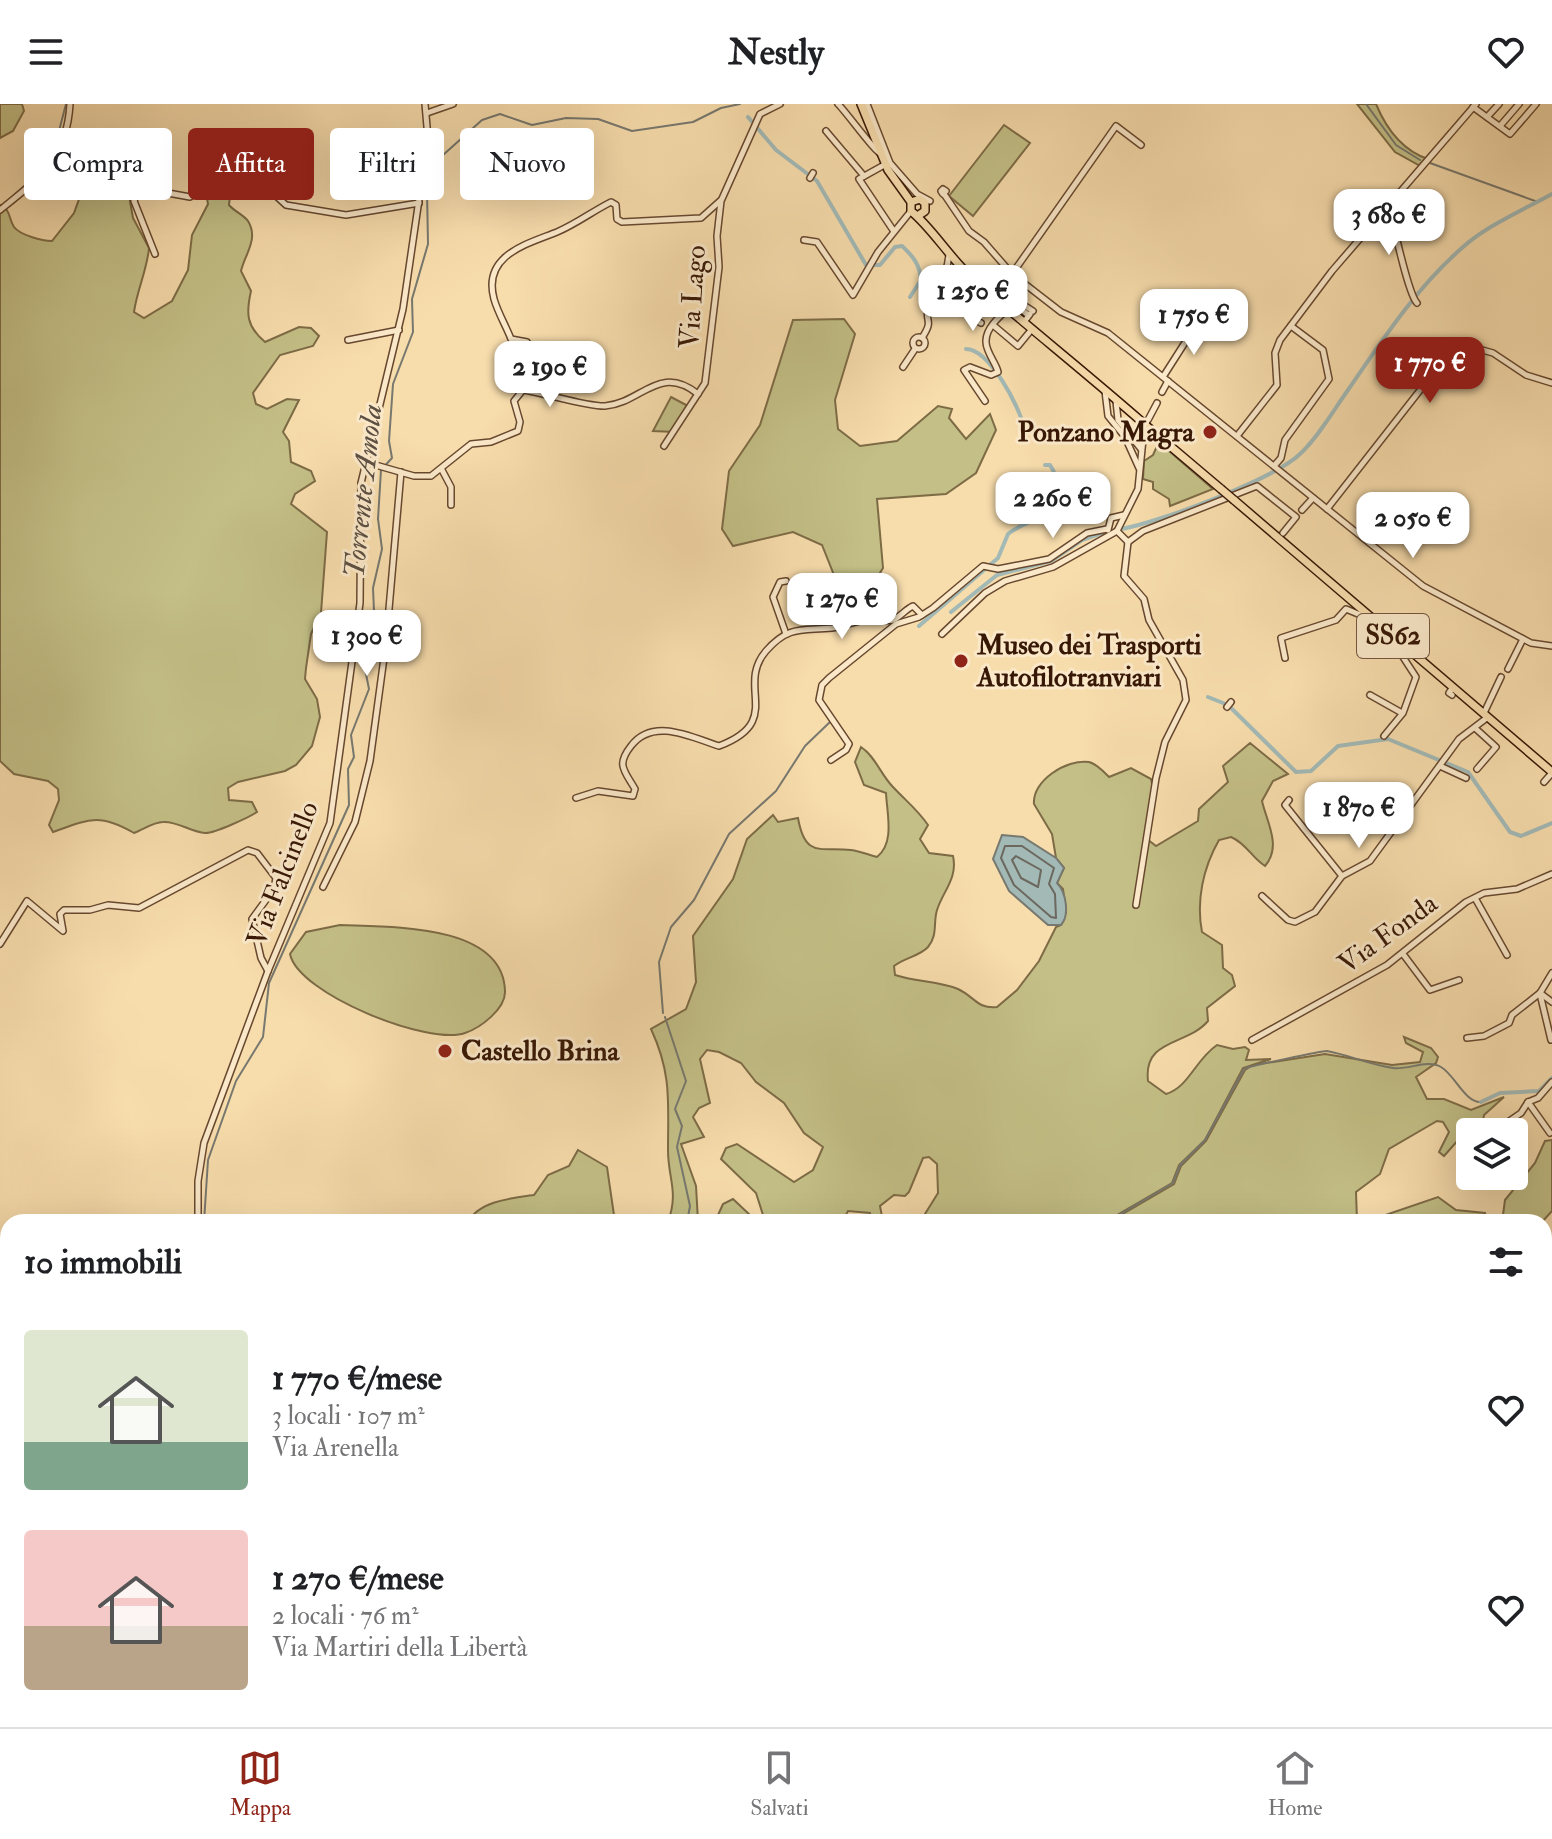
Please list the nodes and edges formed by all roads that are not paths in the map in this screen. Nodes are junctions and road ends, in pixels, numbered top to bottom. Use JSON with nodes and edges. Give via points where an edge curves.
{"nodes":[{"id":1,"x":70,"y":104,"type":"edge"},
{"id":2,"x":425,"y":104,"type":"edge"},
{"id":3,"x":453,"y":104,"type":"edge"},
{"id":4,"x":780,"y":104,"type":"edge"},
{"id":5,"x":838,"y":104,"type":"edge"},
{"id":6,"x":864,"y":104,"type":"edge"},
{"id":7,"x":1499,"y":104,"type":"edge"},
{"id":8,"x":1519,"y":104,"type":"edge"},
{"id":9,"x":1536,"y":104,"type":"edge"},
{"id":10,"x":1474,"y":105,"type":"edge"},
{"id":11,"x":427,"y":113,"type":"junction"},
{"id":12,"x":1487,"y":117,"type":"junction"},
{"id":13,"x":1500,"y":126,"type":"junction"},
{"id":14,"x":826,"y":131,"type":"dead end"},
{"id":15,"x":1141,"y":145,"type":"dead end"},
{"id":16,"x":884,"y":160,"type":"junction"},
{"id":17,"x":864,"y":176,"type":"junction"},
{"id":18,"x":721,"y":201,"type":"junction"},
{"id":19,"x":911,"y":202,"type":"junction"},
{"id":20,"x":928,"y":202,"type":"junction"},
{"id":21,"x":419,"y":203,"type":"junction"},
{"id":22,"x":1389,"y":206,"type":"junction"},
{"id":23,"x":0,"y":210,"type":"edge"},
{"id":24,"x":911,"y":211,"type":"junction"},
{"id":25,"x":919,"y":215,"type":"junction"},
{"id":26,"x":893,"y":230,"type":"junction"},
{"id":27,"x":804,"y":240,"type":"dead end"},
{"id":28,"x":155,"y":254,"type":"dead end"},
{"id":29,"x":949,"y":255,"type":"junction"},
{"id":30,"x":969,"y":274,"type":"junction"},
{"id":31,"x":1012,"y":274,"type":"junction"},
{"id":32,"x":989,"y":292,"type":"junction"},
{"id":33,"x":951,"y":298,"type":"dead end"},
{"id":34,"x":1415,"y":301,"type":"dead end"},
{"id":35,"x":970,"y":303,"type":"dead end"},
{"id":36,"x":1020,"y":307,"type":"junction"},
{"id":37,"x":978,"y":311,"type":"junction"},
{"id":38,"x":1200,"y":319,"type":"dead end"},
{"id":39,"x":968,"y":320,"type":"dead end"},
{"id":40,"x":981,"y":323,"type":"dead end"},
{"id":41,"x":993,"y":325,"type":"junction"},
{"id":42,"x":1291,"y":326,"type":"junction"},
{"id":43,"x":1032,"y":329,"type":"junction"},
{"id":44,"x":399,"y":330,"type":"junction"},
{"id":45,"x":348,"y":340,"type":"dead end"},
{"id":46,"x":532,"y":353,"type":"dead end"},
{"id":47,"x":903,"y":367,"type":"dead end"},
{"id":48,"x":1165,"y":379,"type":"junction"},
{"id":49,"x":1552,"y":383,"type":"edge"},
{"id":50,"x":1105,"y":391,"type":"junction"},
{"id":51,"x":1162,"y":392,"type":"dead end"},
{"id":52,"x":698,"y":394,"type":"junction"},
{"id":53,"x":1116,"y":400,"type":"junction"},
{"id":54,"x":985,"y":401,"type":"dead end"},
{"id":55,"x":1157,"y":403,"type":"dead end"},
{"id":56,"x":1126,"y":408,"type":"junction"},
{"id":57,"x":1106,"y":409,"type":"junction"},
{"id":58,"x":1117,"y":413,"type":"junction"},
{"id":59,"x":1145,"y":426,"type":"junction"},
{"id":60,"x":1125,"y":430,"type":"junction"},
{"id":61,"x":1237,"y":436,"type":"junction"},
{"id":62,"x":664,"y":446,"type":"dead end"},
{"id":63,"x":1141,"y":449,"type":"junction"},
{"id":64,"x":1131,"y":450,"type":"junction"},
{"id":65,"x":367,"y":463,"type":"junction"},
{"id":66,"x":1140,"y":469,"type":"junction"},
{"id":67,"x":1277,"y":469,"type":"junction"},
{"id":68,"x":442,"y":470,"type":"junction"},
{"id":69,"x":399,"y":472,"type":"junction"},
{"id":70,"x":1232,"y":497,"type":"junction"},
{"id":71,"x":1313,"y":498,"type":"junction"},
{"id":72,"x":451,"y":505,"type":"dead end"},
{"id":73,"x":1327,"y":509,"type":"junction"},
{"id":74,"x":1302,"y":510,"type":"dead end"},
{"id":75,"x":1124,"y":515,"type":"junction"},
{"id":76,"x":1111,"y":531,"type":"junction"},
{"id":77,"x":1283,"y":533,"type":"dead end"},
{"id":78,"x":1128,"y":542,"type":"junction"},
{"id":79,"x":786,"y":581,"type":"dead end"},
{"id":80,"x":1365,"y":612,"type":"junction"},
{"id":81,"x":922,"y":615,"type":"junction"},
{"id":82,"x":786,"y":634,"type":"junction"},
{"id":83,"x":942,"y":634,"type":"dead end"},
{"id":84,"x":1523,"y":639,"type":"junction"},
{"id":85,"x":1400,"y":643,"type":"junction"},
{"id":86,"x":1552,"y":646,"type":"edge"},
{"id":87,"x":1285,"y":658,"type":"dead end"},
{"id":88,"x":1508,"y":669,"type":"dead end"},
{"id":89,"x":1501,"y":677,"type":"dead end"},
{"id":90,"x":1370,"y":695,"type":"dead end"},
{"id":91,"x":1402,"y":713,"type":"junction"},
{"id":92,"x":1486,"y":715,"type":"junction"},
{"id":93,"x":1475,"y":728,"type":"junction"},
{"id":94,"x":1384,"y":736,"type":"dead end"},
{"id":95,"x":831,"y":760,"type":"dead end"},
{"id":96,"x":1442,"y":763,"type":"junction"},
{"id":97,"x":1477,"y":769,"type":"dead end"},
{"id":98,"x":1552,"y":772,"type":"edge"},
{"id":99,"x":1466,"y":778,"type":"dead end"},
{"id":100,"x":1544,"y":782,"type":"dead end"},
{"id":101,"x":576,"y":798,"type":"dead end"},
{"id":102,"x":1289,"y":800,"type":"dead end"},
{"id":103,"x":1552,"y":874,"type":"edge"},
{"id":104,"x":1342,"y":876,"type":"junction"},
{"id":105,"x":323,"y":887,"type":"dead end"},
{"id":106,"x":1262,"y":896,"type":"dead end"},
{"id":107,"x":1475,"y":898,"type":"junction"},
{"id":108,"x":1136,"y":905,"type":"dead end"},
{"id":109,"x":0,"y":944,"type":"edge"},
{"id":110,"x":1403,"y":954,"type":"junction"},
{"id":111,"x":1507,"y":955,"type":"dead end"},
{"id":112,"x":268,"y":971,"type":"junction"},
{"id":113,"x":1552,"y":973,"type":"edge"},
{"id":114,"x":1459,"y":980,"type":"dead end"},
{"id":115,"x":1540,"y":994,"type":"junction"},
{"id":116,"x":1552,"y":1002,"type":"edge"},
{"id":117,"x":1467,"y":1038,"type":"dead end"},
{"id":118,"x":1252,"y":1040,"type":"dead end"},
{"id":119,"x":1551,"y":1040,"type":"edge"},
{"id":120,"x":1552,"y":1082,"type":"edge"},
{"id":121,"x":1528,"y":1102,"type":"junction"},
{"id":122,"x":1514,"y":1118,"type":"edge"},
{"id":123,"x":1550,"y":1133,"type":"dead end"},
{"id":124,"x":198,"y":1214,"type":"edge"}],
"edges":[{"from":1,"to":23,"type":"street","via":[[64,137],[50,168]]},
{"from":2,"to":11,"type":"street","name":"Via Falcinello"},
{"from":3,"to":11,"type":"street"},
{"from":4,"to":18,"type":"street","name":"Via Lago","via":[[764,110]]},
{"from":5,"to":16,"type":"street"},
{"from":6,"to":16,"type":"main road"},
{"from":6,"to":20,"type":"street","via":[[890,163]]},
{"from":7,"to":12,"type":"street"},
{"from":8,"to":13,"type":"street"},
{"from":9,"to":13,"type":"street","via":[[1510,134]]},
{"from":10,"to":12,"type":"street"},
{"from":10,"to":22,"type":"street"},
{"from":11,"to":21,"type":"street","name":"Via Falcinello"},
{"from":12,"to":13,"type":"street"},
{"from":14,"to":17,"type":"street"},
{"from":15,"to":31,"type":"street","via":[[1116,126]]},
{"from":16,"to":17,"type":"street"},
{"from":16,"to":19,"type":"main road"},
{"from":17,"to":26,"type":"street","via":[[859,179]]},
{"from":18,"to":46,"type":"street","name":"Via Lago","via":[[701,218],[622,222],[611,202],[505,254],[498,265],[494,298],[511,339],[527,342]]},
{"from":18,"to":52,"type":"street","name":"Via Lago","via":[[708,362]]},
{"from":19,"to":20,"type":"main road"},
{"from":19,"to":24,"type":"main road"},
{"from":20,"to":25,"type":"main road"},
{"from":20,"to":31,"type":"street","via":[[942,194],[969,231]]},
{"from":21,"to":28,"type":"street","via":[[346,215],[286,205],[274,194],[268,165],[224,154],[212,161],[190,197],[146,189],[137,193],[134,201]]},
{"from":21,"to":44,"type":"street","name":"Via Falcinello"},
{"from":22,"to":34,"type":"street"},
{"from":22,"to":42,"type":"street"},
{"from":24,"to":25,"type":"main road","number":"SS62"},
{"from":24,"to":26,"type":"street"},
{"from":25,"to":29,"type":"main road","number":"SS62"},
{"from":26,"to":27,"type":"street","via":[[853,295],[817,242]]},
{"from":29,"to":30,"type":"main road","number":"SS62"},
{"from":29,"to":47,"type":"street","via":[[943,283],[927,308],[930,325],[923,347],[915,349]]},
{"from":30,"to":32,"type":"main road","number":"SS62"},
{"from":30,"to":33,"type":"street"},
{"from":31,"to":48,"type":"street","via":[[1061,312],[1108,333]]},
{"from":32,"to":36,"type":"main road","number":"SS62"},
{"from":32,"to":37,"type":"street"},
{"from":35,"to":37,"type":"street"},
{"from":36,"to":41,"type":"street"},
{"from":36,"to":43,"type":"main road","number":"SS62"},
{"from":37,"to":39,"type":"street"},
{"from":37,"to":40,"type":"street","via":[[974,319]]},
{"from":38,"to":48,"type":"street"},
{"from":41,"to":43,"type":"street","via":[[1018,346]]},
{"from":41,"to":54,"type":"street","via":[[986,342],[996,374],[964,370]]},
{"from":42,"to":61,"type":"street","via":[[1276,346],[1279,376],[1274,391]]},
{"from":42,"to":67,"type":"street","via":[[1323,350],[1329,379],[1285,440]]},
{"from":43,"to":50,"type":"main road","number":"SS62"},
{"from":44,"to":45,"type":"street"},
{"from":44,"to":65,"type":"street","name":"Via Falcinello"},
{"from":48,"to":51,"type":"street"},
{"from":48,"to":61,"type":"street"},
{"from":49,"to":73,"type":"street","via":[[1526,375],[1493,353],[1457,343]]},
{"from":50,"to":53,"type":"main road","number":"SS62"},
{"from":50,"to":57,"type":"street"},
{"from":52,"to":62,"type":"street","name":"Via Lago"},
{"from":52,"to":68,"type":"street","name":"Via Lago","via":[[682,383],[660,382],[603,406],[523,390],[514,401],[518,431],[471,444]]},
{"from":53,"to":56,"type":"main road","number":"SS62"},
{"from":53,"to":57,"type":"street"},
{"from":53,"to":58,"type":"street"},
{"from":55,"to":59,"type":"street"},
{"from":56,"to":58,"type":"street"},
{"from":56,"to":59,"type":"main road","number":"SS62"},
{"from":57,"to":64,"type":"street"},
{"from":58,"to":60,"type":"street"},
{"from":59,"to":60,"type":"street","via":[[1137,435]]},
{"from":59,"to":63,"type":"street"},
{"from":59,"to":70,"type":"main road","number":"SS62","bridge":true},
{"from":60,"to":63,"type":"street"},
{"from":61,"to":67,"type":"street"},
{"from":63,"to":64,"type":"street"},
{"from":63,"to":66,"type":"street"},
{"from":64,"to":66,"type":"street"},
{"from":65,"to":69,"type":"street"},
{"from":65,"to":112,"type":"street","name":"Via Falcinello","via":[[358,538],[360,603],[330,823]]},
{"from":66,"to":75,"type":"street","via":[[1136,494]]},
{"from":67,"to":71,"type":"street"},
{"from":68,"to":69,"type":"street","via":[[425,477]]},
{"from":68,"to":72,"type":"street","via":[[451,487]]},
{"from":69,"to":105,"type":"street","name":"Via Falcinello","via":[[372,749],[355,822]]},
{"from":70,"to":77,"type":"street","via":[[1257,486],[1273,496],[1296,517]]},
{"from":70,"to":78,"type":"street","via":[[1143,531]]},
{"from":70,"to":80,"type":"main road","number":"SS62"},
{"from":71,"to":73,"type":"street"},
{"from":71,"to":74,"type":"street"},
{"from":73,"to":84,"type":"street","via":[[1423,586]]},
{"from":75,"to":76,"type":"street"},
{"from":75,"to":76,"type":"street","via":[[1111,518]]},
{"from":76,"to":78,"type":"street"},
{"from":76,"to":81,"type":"street","via":[[1087,533],[1049,559],[990,567]]},
{"from":76,"to":83,"type":"street","via":[[1053,567],[1005,581],[985,593]]},
{"from":78,"to":108,"type":"street","via":[[1124,576],[1144,599],[1149,620],[1183,680],[1186,700],[1165,742],[1156,778]]},
{"from":79,"to":82,"type":"street","via":[[773,597]]},
{"from":80,"to":85,"type":"main road","number":"SS62"},
{"from":80,"to":87,"type":"street","via":[[1363,616],[1346,609],[1336,620],[1281,638]]},
{"from":81,"to":82,"type":"street","via":[[913,606],[891,620],[798,628]]},
{"from":81,"to":95,"type":"street","via":[[896,624],[822,685],[819,700],[849,744]]},
{"from":82,"to":101,"type":"street","via":[[760,660],[758,710],[745,732],[719,746],[658,730],[644,733],[621,761],[635,789],[633,796],[598,791]]},
{"from":84,"to":86,"type":"street"},
{"from":84,"to":88,"type":"street"},
{"from":85,"to":91,"type":"street","via":[[1416,677]]},
{"from":85,"to":92,"type":"main road","number":"SS62","via":[[1450,692]]},
{"from":89,"to":92,"type":"street"},
{"from":90,"to":91,"type":"street"},
{"from":91,"to":94,"type":"street"},
{"from":92,"to":93,"type":"street"},
{"from":92,"to":98,"type":"main road","number":"SS62"},
{"from":93,"to":96,"type":"street","via":[[1459,739]]},
{"from":93,"to":97,"type":"street","via":[[1496,747]]},
{"from":96,"to":99,"type":"street"},
{"from":96,"to":104,"type":"street","via":[[1370,861]]},
{"from":98,"to":100,"type":"street"},
{"from":102,"to":104,"type":"street","via":[[1285,805]]},
{"from":103,"to":107,"type":"street","name":"Via Fonda"},
{"from":104,"to":106,"type":"street","via":[[1315,912],[1295,922]]},
{"from":107,"to":110,"type":"street","name":"Via Fonda"},
{"from":107,"to":111,"type":"street"},
{"from":109,"to":112,"type":"street","via":[[27,901],[63,931],[64,910],[139,908],[248,850],[257,853],[276,878],[252,919]]},
{"from":110,"to":114,"type":"street","via":[[1430,990]]},
{"from":110,"to":118,"type":"street","name":"Via Fonda"},
{"from":112,"to":124,"type":"street","name":"Via Falcinello","via":[[204,1143]]},
{"from":113,"to":115,"type":"street"},
{"from":115,"to":116,"type":"street"},
{"from":115,"to":117,"type":"street","via":[[1509,1023]]},
{"from":115,"to":119,"type":"street"},
{"from":120,"to":121,"type":"street"},
{"from":121,"to":122,"type":"street"},
{"from":121,"to":123,"type":"street"}]}
